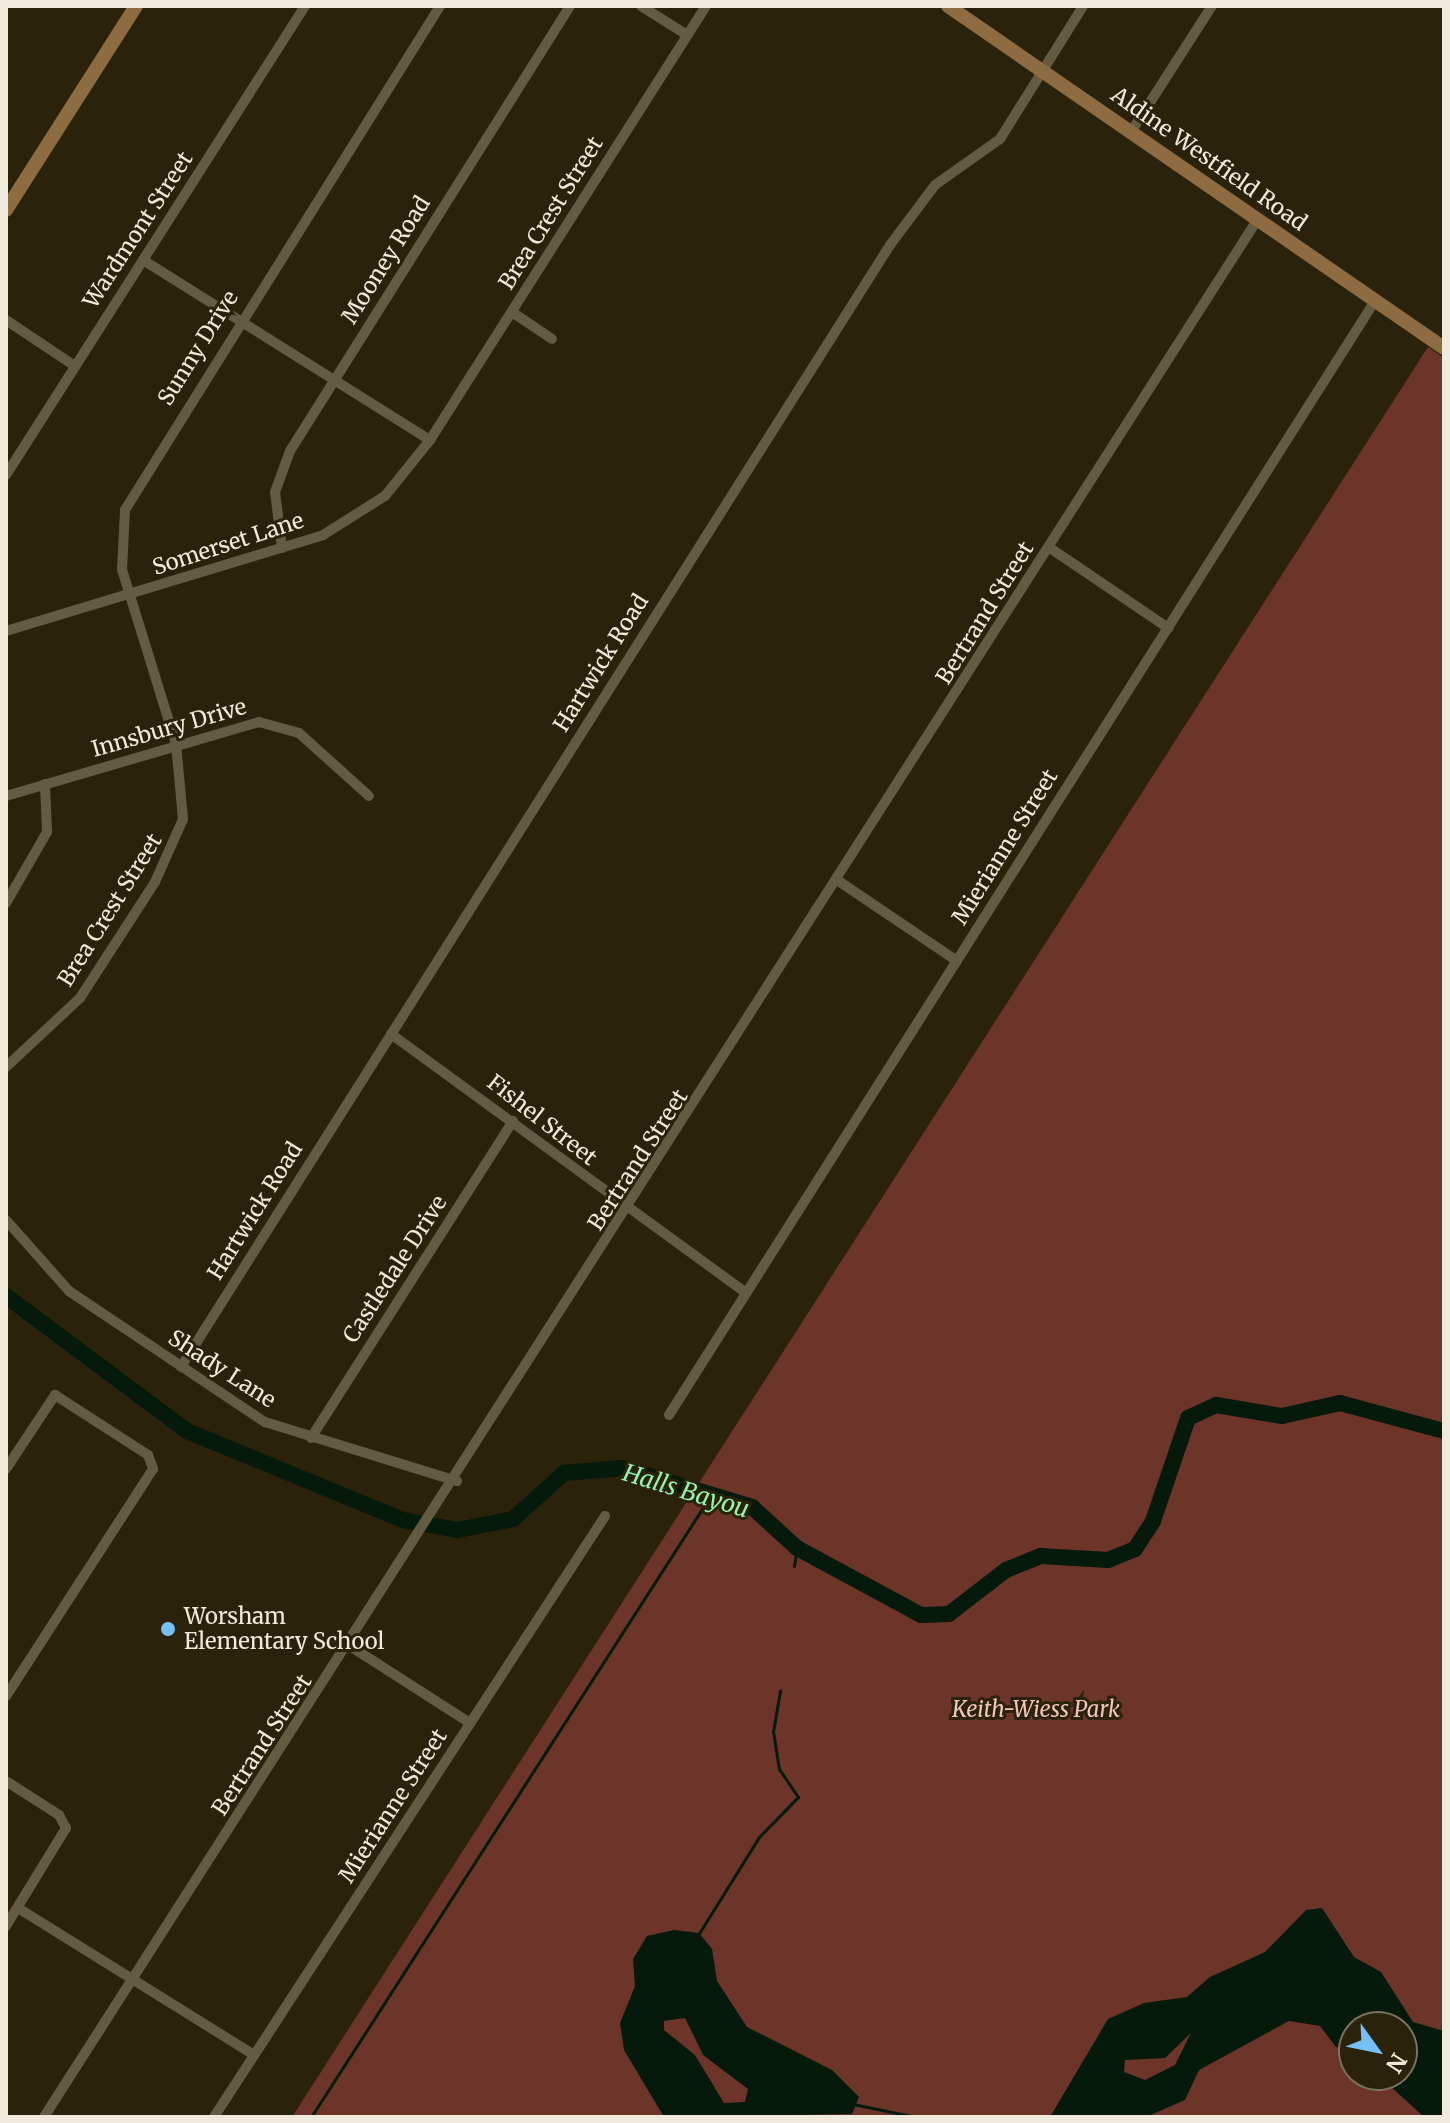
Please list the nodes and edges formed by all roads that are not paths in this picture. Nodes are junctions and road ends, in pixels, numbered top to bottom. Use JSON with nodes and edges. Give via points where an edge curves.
{"nodes":[{"id":1,"x":136,"y":6,"type":"edge"},
{"id":2,"x":305,"y":6,"type":"edge"},
{"id":3,"x":440,"y":6,"type":"edge"},
{"id":4,"x":570,"y":6,"type":"edge"},
{"id":5,"x":641,"y":6,"type":"edge"},
{"id":6,"x":706,"y":6,"type":"edge"},
{"id":7,"x":948,"y":6,"type":"edge"},
{"id":8,"x":1083,"y":6,"type":"edge"},
{"id":9,"x":1212,"y":6,"type":"edge"},
{"id":10,"x":687,"y":35,"type":"junction"},
{"id":11,"x":1044,"y":72,"type":"junction"},
{"id":12,"x":1131,"y":132,"type":"junction"},
{"id":13,"x":6,"y":210,"type":"edge"},
{"id":14,"x":1257,"y":220,"type":"junction"},
{"id":15,"x":143,"y":260,"type":"junction"},
{"id":16,"x":1375,"y":301,"type":"junction"},
{"id":17,"x":512,"y":312,"type":"junction"},
{"id":18,"x":240,"y":318,"type":"junction"},
{"id":19,"x":6,"y":320,"type":"edge"},
{"id":20,"x":552,"y":339,"type":"dead end"},
{"id":21,"x":1444,"y":348,"type":"edge"},
{"id":22,"x":75,"y":366,"type":"junction"},
{"id":23,"x":335,"y":378,"type":"junction"},
{"id":24,"x":430,"y":440,"type":"junction"},
{"id":25,"x":6,"y":475,"type":"edge"},
{"id":26,"x":282,"y":548,"type":"junction"},
{"id":27,"x":1050,"y":548,"type":"junction"},
{"id":28,"x":129,"y":596,"type":"junction"},
{"id":29,"x":1168,"y":628,"type":"junction"},
{"id":30,"x":6,"y":631,"type":"edge"},
{"id":31,"x":176,"y":744,"type":"junction"},
{"id":32,"x":45,"y":784,"type":"junction"},
{"id":33,"x":6,"y":796,"type":"edge"},
{"id":34,"x":369,"y":796,"type":"dead end"},
{"id":35,"x":840,"y":882,"type":"junction"},
{"id":36,"x":6,"y":903,"type":"edge"},
{"id":37,"x":957,"y":961,"type":"junction"},
{"id":38,"x":391,"y":1034,"type":"junction"},
{"id":39,"x":6,"y":1067,"type":"edge"},
{"id":40,"x":513,"y":1121,"type":"junction"},
{"id":41,"x":629,"y":1211,"type":"junction"},
{"id":42,"x":6,"y":1220,"type":"edge"},
{"id":43,"x":746,"y":1293,"type":"junction"},
{"id":44,"x":181,"y":1367,"type":"junction"},
{"id":45,"x":669,"y":1415,"type":"dead end"},
{"id":46,"x":311,"y":1438,"type":"junction"},
{"id":47,"x":6,"y":1469,"type":"edge"},
{"id":48,"x":454,"y":1486,"type":"junction"},
{"id":49,"x":605,"y":1516,"type":"dead end"},
{"id":50,"x":350,"y":1646,"type":"junction"},
{"id":51,"x":6,"y":1696,"type":"edge"},
{"id":52,"x":470,"y":1723,"type":"junction"},
{"id":53,"x":6,"y":1781,"type":"edge"},
{"id":54,"x":18,"y":1908,"type":"junction"},
{"id":55,"x":6,"y":1926,"type":"edge"},
{"id":56,"x":133,"y":1980,"type":"junction"},
{"id":57,"x":254,"y":2055,"type":"junction"},
{"id":58,"x":44,"y":2117,"type":"edge"},
{"id":59,"x":214,"y":2117,"type":"edge"}],
"edges":[{"from":1,"to":13,"type":"main road"},
{"from":2,"to":15,"type":"street","name":"Wardmont Street"},
{"from":3,"to":18,"type":"street","name":"Sunny Drive"},
{"from":4,"to":23,"type":"street","name":"Mooney Road"},
{"from":5,"to":10,"type":"street"},
{"from":6,"to":10,"type":"street","name":"Brea Crest Street"},
{"from":7,"to":11,"type":"main road","name":"Aldine Westfield Road"},
{"from":8,"to":11,"type":"street","name":"Hartwick Road"},
{"from":9,"to":12,"type":"street"},
{"from":10,"to":17,"type":"street","name":"Brea Crest Street"},
{"from":11,"to":12,"type":"main road","name":"Aldine Westfield Road"},
{"from":11,"to":38,"type":"street","name":"Hartwick Road","via":[[1000,139],[912,212]]},
{"from":12,"to":14,"type":"main road","name":"Aldine Westfield Road"},
{"from":14,"to":16,"type":"main road","name":"Aldine Westfield Road"},
{"from":14,"to":27,"type":"street","name":"Bertrand Street"},
{"from":15,"to":18,"type":"street"},
{"from":15,"to":22,"type":"street","name":"Wardmont Street"},
{"from":16,"to":21,"type":"main road","name":"Aldine Westfield Road"},
{"from":16,"to":29,"type":"street","name":"Mierianne Street"},
{"from":17,"to":20,"type":"street"},
{"from":17,"to":24,"type":"street","name":"Brea Crest Street"},
{"from":18,"to":23,"type":"street"},
{"from":18,"to":28,"type":"street","name":"Sunny Drive","via":[[125,510],[120,552]]},
{"from":19,"to":22,"type":"street"},
{"from":22,"to":25,"type":"street","name":"Wardmont Street"},
{"from":23,"to":24,"type":"street"},
{"from":23,"to":26,"type":"street","name":"Mooney Road","via":[[277,481]]},
{"from":24,"to":26,"type":"street","name":"Somerset Lane","via":[[367,511]]},
{"from":26,"to":28,"type":"street","name":"Somerset Lane"},
{"from":27,"to":29,"type":"street"},
{"from":27,"to":35,"type":"street","name":"Bertrand Street"},
{"from":28,"to":30,"type":"street","name":"Somerset Lane"},
{"from":28,"to":31,"type":"street","name":"Sunny Drive"},
{"from":29,"to":37,"type":"street","name":"Mierianne Street"},
{"from":31,"to":32,"type":"street","name":"Innsbury Drive"},
{"from":31,"to":34,"type":"street","name":"Innsbury Drive","via":[[244,724],[282,726]]},
{"from":31,"to":39,"type":"street","name":"Brea Crest Street","via":[[183,819],[155,882],[65,1018]]},
{"from":32,"to":33,"type":"street","name":"Innsbury Drive"},
{"from":32,"to":36,"type":"street","via":[[47,832]]},
{"from":35,"to":37,"type":"street"},
{"from":35,"to":41,"type":"street","name":"Bertrand Street"},
{"from":37,"to":43,"type":"street","name":"Mierianne Street"},
{"from":38,"to":40,"type":"street","name":"Fishel Street"},
{"from":38,"to":44,"type":"street","name":"Hartwick Road"},
{"from":40,"to":41,"type":"street","name":"Fishel Street"},
{"from":40,"to":46,"type":"street","name":"Castledale Drive"},
{"from":41,"to":43,"type":"street","name":"Fishel Street"},
{"from":41,"to":48,"type":"street","name":"Bertrand Street"},
{"from":42,"to":44,"type":"street","name":"Shady Lane","via":[[69,1291]]},
{"from":43,"to":45,"type":"street","name":"Mierianne Street"},
{"from":44,"to":46,"type":"street","name":"Shady Lane","via":[[265,1422]]},
{"from":46,"to":48,"type":"street","name":"Shady Lane"},
{"from":47,"to":51,"type":"street","via":[[55,1395],[148,1455],[149,1479]]},
{"from":48,"to":50,"type":"street","name":"Bertrand Street"},
{"from":49,"to":52,"type":"street","name":"Mierianne Street"},
{"from":50,"to":52,"type":"street"},
{"from":50,"to":56,"type":"street","name":"Bertrand Street"},
{"from":52,"to":57,"type":"street","name":"Mierianne Street"},
{"from":53,"to":54,"type":"street","via":[[65,1823]]},
{"from":54,"to":55,"type":"street"},
{"from":54,"to":56,"type":"street"},
{"from":56,"to":57,"type":"street"},
{"from":56,"to":58,"type":"street","name":"Bertrand Street"},
{"from":57,"to":59,"type":"street","name":"Mierianne Street"}]}
